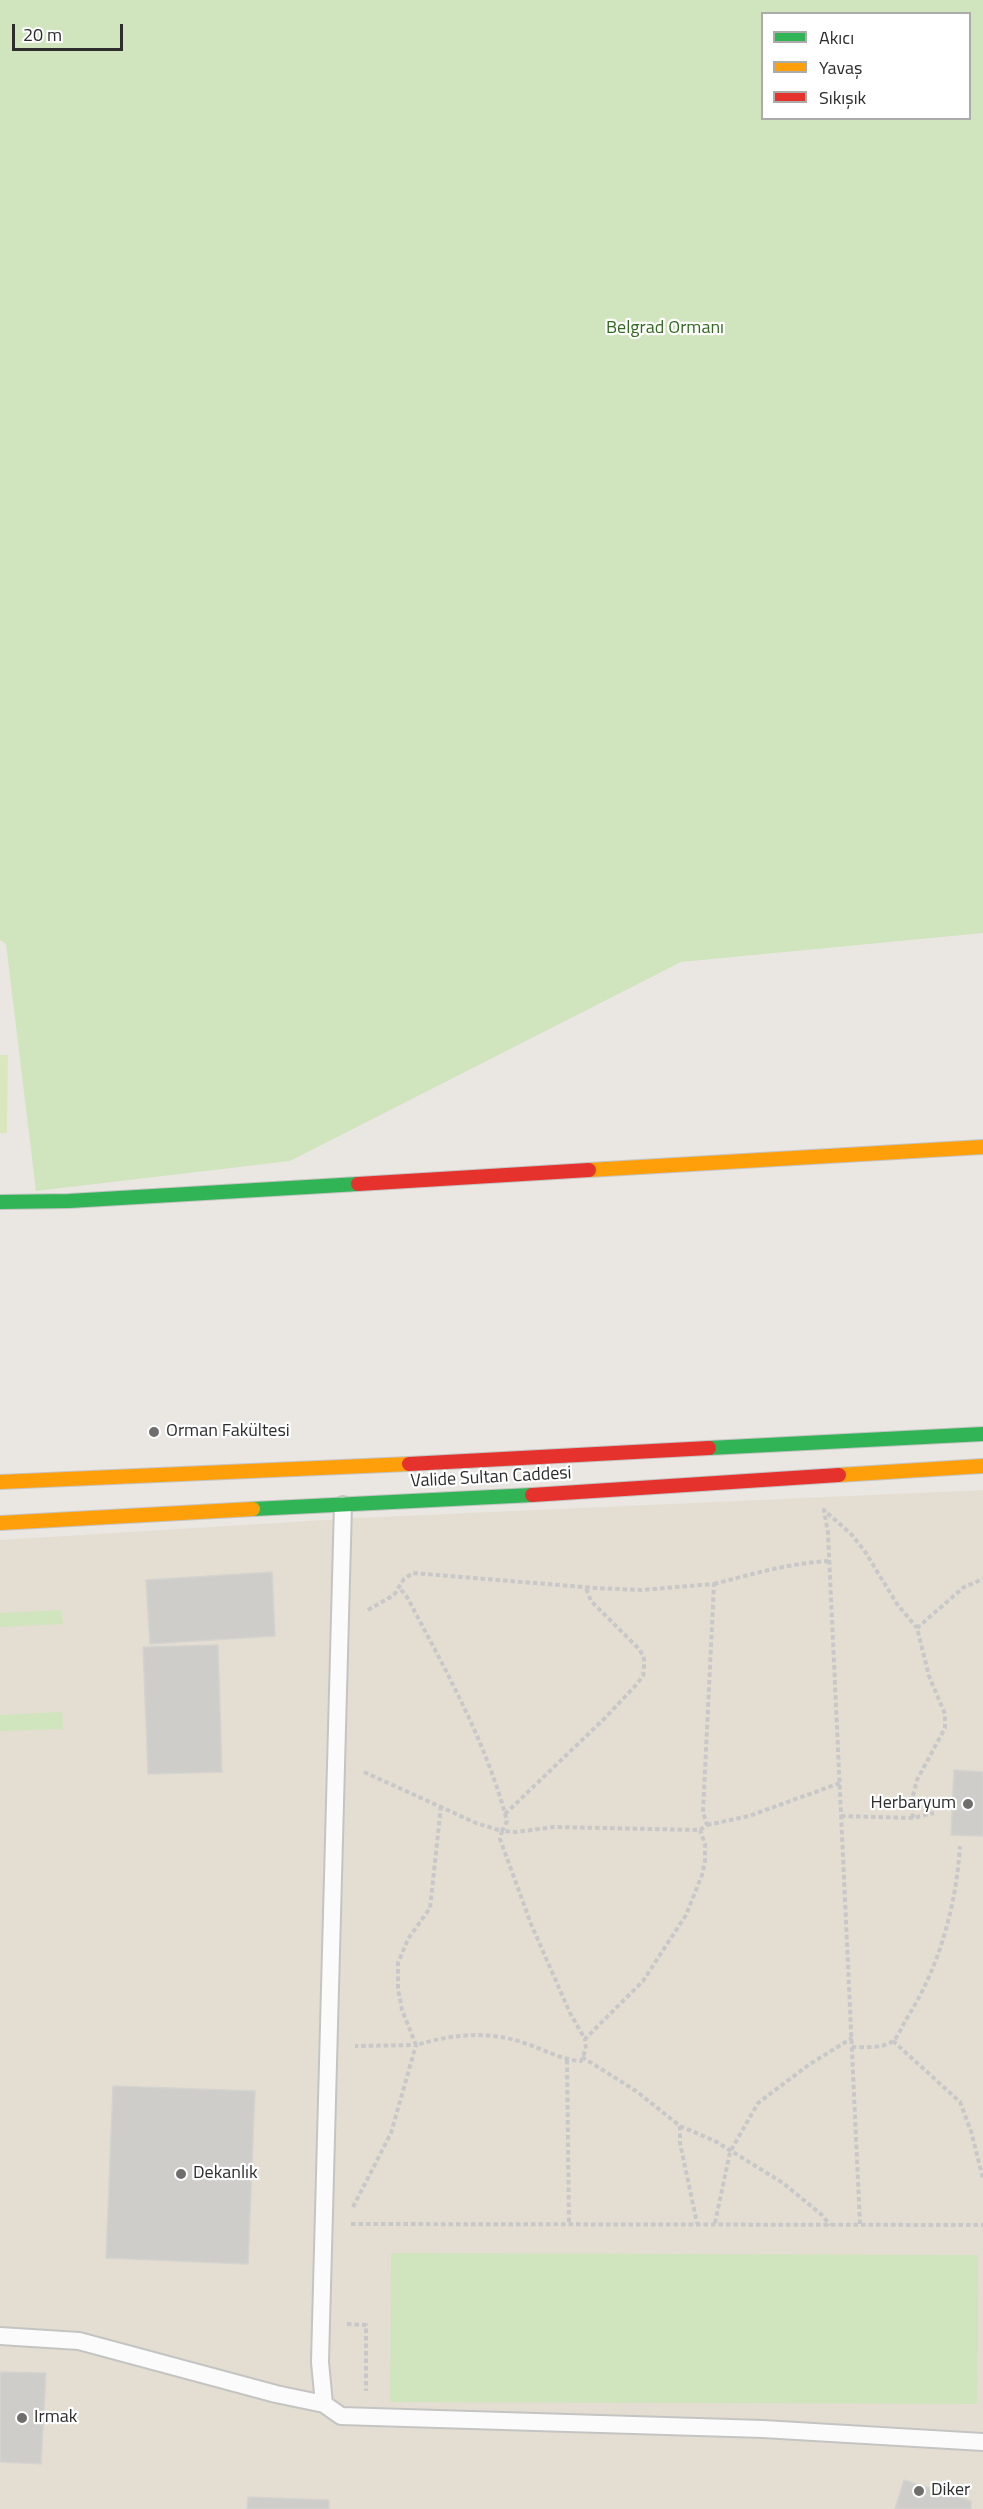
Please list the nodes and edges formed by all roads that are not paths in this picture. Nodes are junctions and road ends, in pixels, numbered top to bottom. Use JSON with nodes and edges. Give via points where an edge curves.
{"nodes":[{"id":1,"x":983,"y":1147,"type":"edge"},
{"id":2,"x":0,"y":1202,"type":"edge"},
{"id":3,"x":983,"y":1434,"type":"edge"},
{"id":4,"x":983,"y":1466,"type":"edge"},
{"id":5,"x":341,"y":1477,"type":"junction"},
{"id":6,"x":0,"y":1482,"type":"edge"},
{"id":7,"x":343,"y":1505,"type":"junction"},
{"id":8,"x":0,"y":1523,"type":"edge"},
{"id":9,"x":0,"y":2336,"type":"edge"},
{"id":10,"x":324,"y":2404,"type":"junction"},
{"id":11,"x":983,"y":2442,"type":"edge"}],
"edges":[{"from":1,"to":2,"type":"main road"},
{"from":3,"to":5,"type":"main road","name":"Valide Sultan Caddesi"},
{"from":4,"to":7,"type":"main road","name":"Valide Sultan Caddesi"},
{"from":5,"to":6,"type":"main road","name":"Valide Sultan Caddesi"},
{"from":5,"to":7,"type":"main road"},
{"from":7,"to":8,"type":"main road","name":"Valide Sultan Caddesi"},
{"from":7,"to":10,"type":"lane","via":[[320,2362]]},
{"from":9,"to":10,"type":"lane","via":[[79,2342]]},
{"from":10,"to":11,"type":"lane","via":[[341,2416],[763,2429]]}]}
